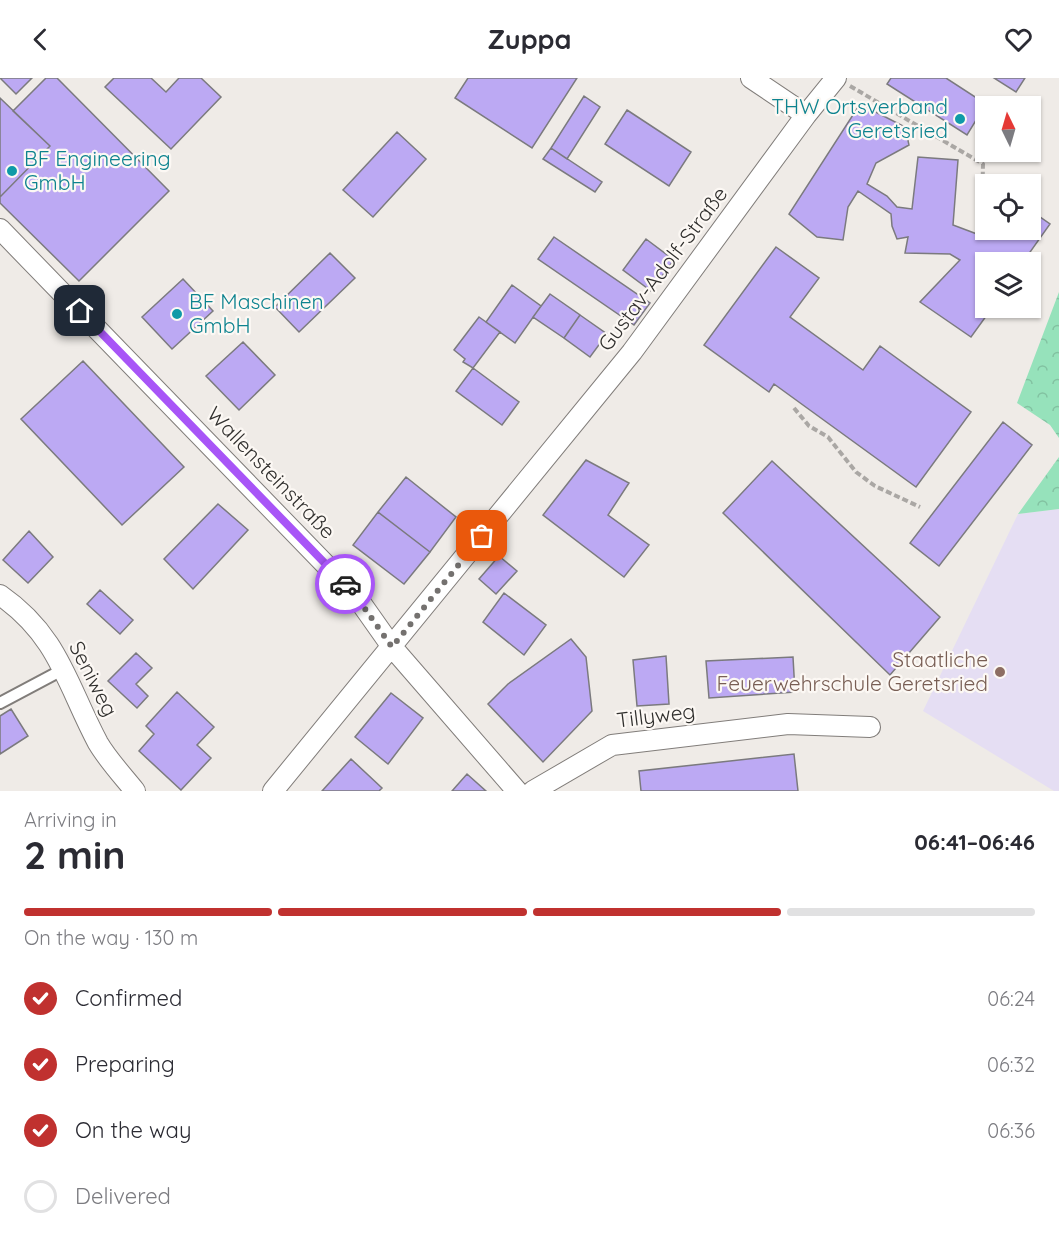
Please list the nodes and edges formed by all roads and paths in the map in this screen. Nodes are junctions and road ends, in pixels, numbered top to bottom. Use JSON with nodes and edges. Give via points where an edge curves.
{"nodes":[{"id":1,"x":751,"y":78,"type":"edge"},
{"id":2,"x":841,"y":81,"type":"edge"},
{"id":3,"x":806,"y":115,"type":"junction"},
{"id":4,"x":983,"y":174,"type":"edge"},
{"id":5,"x":0,"y":229,"type":"edge"},
{"id":6,"x":794,"y":408,"type":"dead end"},
{"id":7,"x":920,"y":507,"type":"dead end"},
{"id":8,"x":0,"y":595,"type":"edge"},
{"id":9,"x":392,"y":647,"type":"junction"},
{"id":10,"x":64,"y":669,"type":"junction"},
{"id":11,"x":0,"y":703,"type":"edge"},
{"id":12,"x":870,"y":727,"type":"dead end"},
{"id":13,"x":135,"y":791,"type":"edge"},
{"id":14,"x":273,"y":791,"type":"edge"},
{"id":15,"x":517,"y":791,"type":"edge"},
{"id":16,"x":533,"y":791,"type":"edge"}],
"edges":[{"from":1,"to":3,"type":"street"},
{"from":2,"to":3,"type":"street","name":"Gustav-Adolf-Straße"},
{"from":2,"to":4,"type":"path","via":[[983,164]]},
{"from":3,"to":9,"type":"street","name":"Gustav-Adolf-Straße","via":[[632,352]]},
{"from":5,"to":9,"type":"street","name":"Wallensteinstraße","via":[[356,596]]},
{"from":6,"to":7,"type":"path","via":[[809,426],[828,437],[855,472]]},
{"from":8,"to":10,"type":"street","name":"Seniweg","via":[[44,636]]},
{"from":9,"to":14,"type":"street","name":"Gustav-Adolf-Straße"},
{"from":9,"to":15,"type":"street","name":"Wallensteinstraße"},
{"from":10,"to":11,"type":"lane"},
{"from":10,"to":13,"type":"street","name":"Seniweg","via":[[99,745]]},
{"from":12,"to":16,"type":"street","name":"Tillyweg","via":[[788,724],[612,745]]}]}
